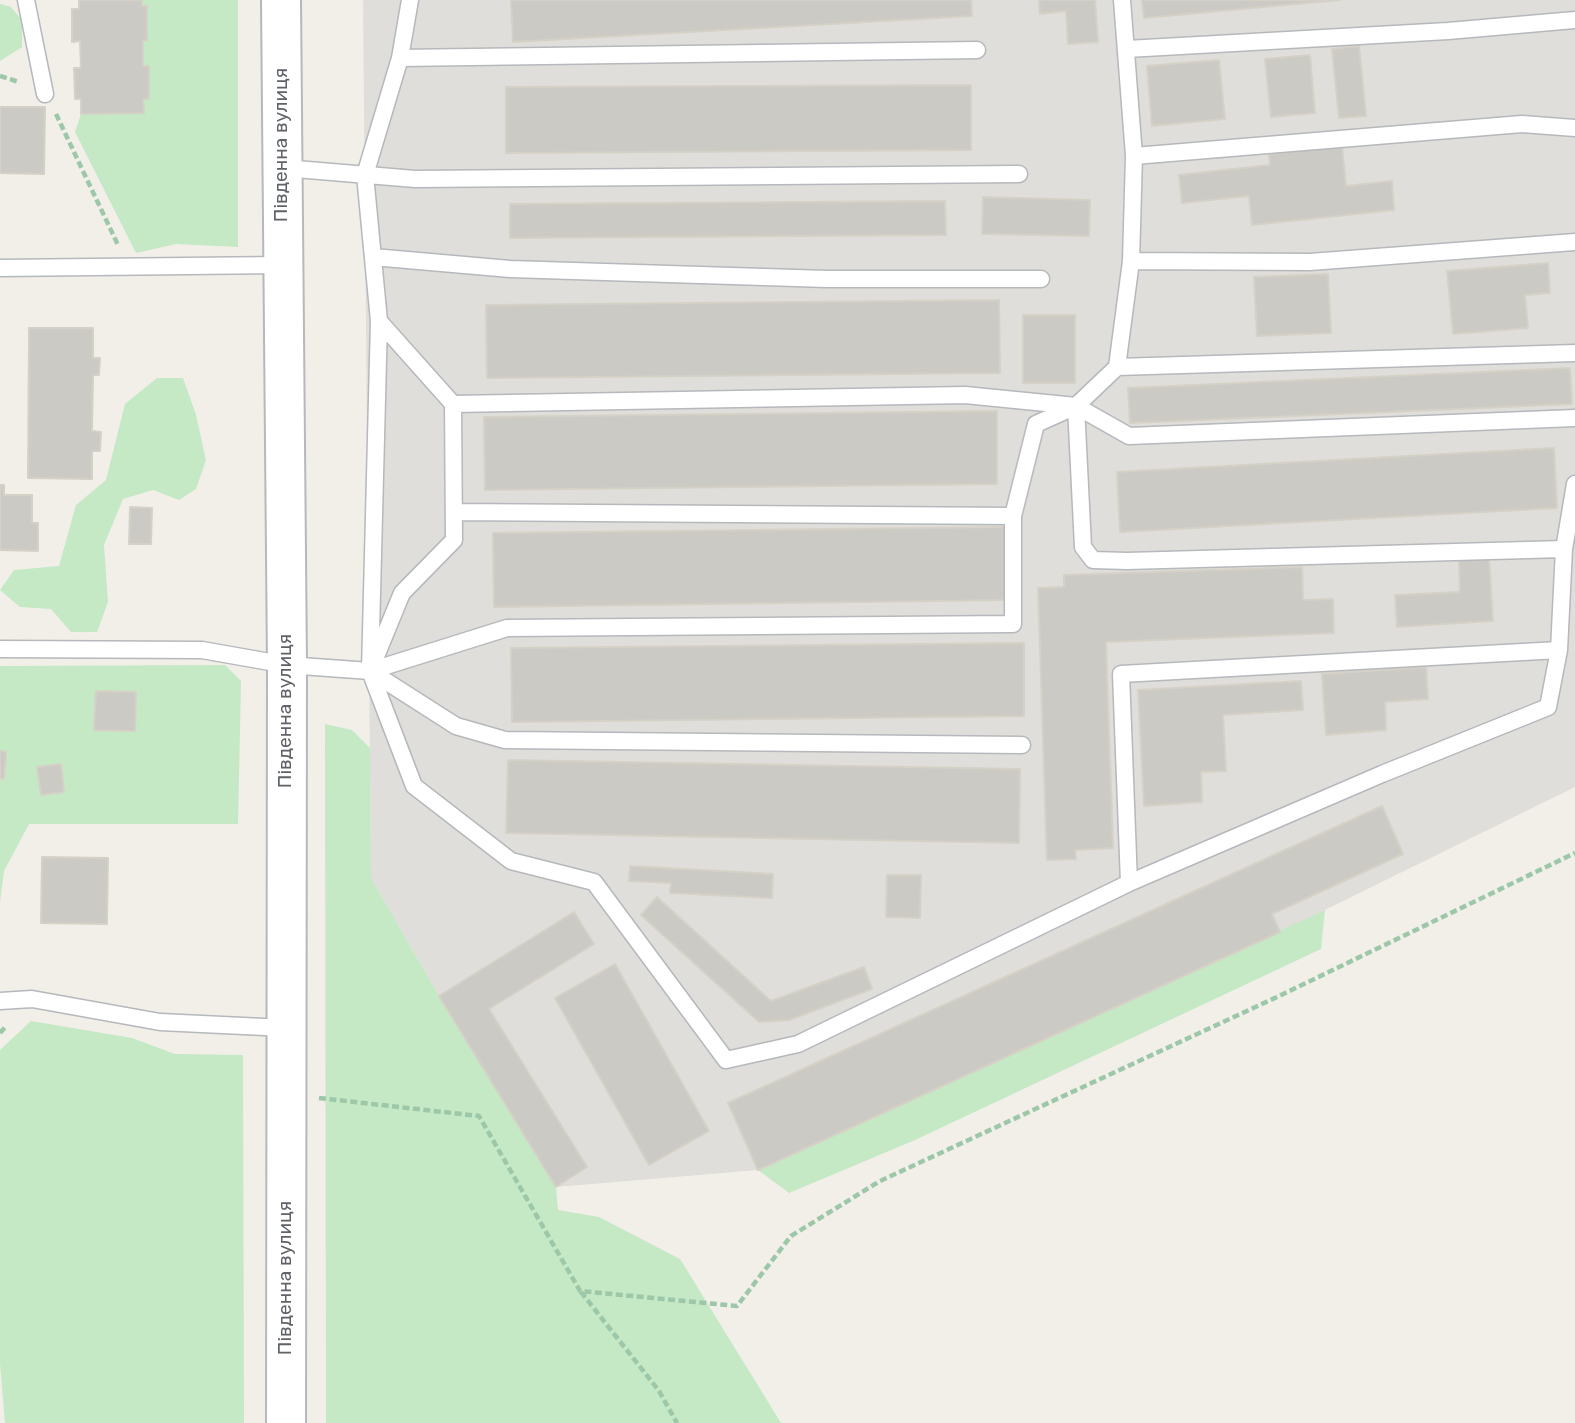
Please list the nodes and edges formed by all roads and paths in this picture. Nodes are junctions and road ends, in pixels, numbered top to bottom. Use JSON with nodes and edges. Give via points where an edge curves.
{"nodes":[{"id":1,"x":26,"y":0,"type":"edge"},
{"id":2,"x":281,"y":0,"type":"edge"},
{"id":3,"x":410,"y":0,"type":"edge"},
{"id":4,"x":1122,"y":0,"type":"edge"},
{"id":5,"x":1575,"y":20,"type":"edge"},
{"id":6,"x":1127,"y":49,"type":"junction"},
{"id":7,"x":977,"y":50,"type":"dead end"},
{"id":8,"x":400,"y":58,"type":"junction"},
{"id":9,"x":0,"y":76,"type":"edge"},
{"id":10,"x":45,"y":94,"type":"junction"},
{"id":11,"x":1575,"y":128,"type":"edge"},
{"id":12,"x":1134,"y":156,"type":"junction"},
{"id":13,"x":284,"y":168,"type":"junction"},
{"id":14,"x":1019,"y":174,"type":"dead end"},
{"id":15,"x":365,"y":175,"type":"junction"},
{"id":16,"x":1575,"y":242,"type":"edge"},
{"id":17,"x":373,"y":257,"type":"junction"},
{"id":18,"x":1131,"y":261,"type":"junction"},
{"id":19,"x":282,"y":265,"type":"junction"},
{"id":20,"x":128,"y":267,"type":"junction"},
{"id":21,"x":0,"y":268,"type":"edge"},
{"id":22,"x":1041,"y":279,"type":"dead end"},
{"id":23,"x":379,"y":321,"type":"junction"},
{"id":24,"x":1575,"y":353,"type":"edge"},
{"id":25,"x":1117,"y":367,"type":"junction"},
{"id":26,"x":453,"y":404,"type":"junction"},
{"id":27,"x":1076,"y":406,"type":"junction"},
{"id":28,"x":1575,"y":418,"type":"edge"},
{"id":29,"x":1575,"y":484,"type":"edge"},
{"id":30,"x":454,"y":512,"type":"junction"},
{"id":31,"x":1013,"y":516,"type":"junction"},
{"id":32,"x":1564,"y":549,"type":"junction"},
{"id":33,"x":0,"y":649,"type":"edge"},
{"id":34,"x":1559,"y":650,"type":"junction"},
{"id":35,"x":287,"y":665,"type":"junction"},
{"id":36,"x":370,"y":671,"type":"junction"},
{"id":37,"x":1022,"y":745,"type":"dead end"},
{"id":38,"x":1575,"y":853,"type":"edge"},
{"id":39,"x":1129,"y":883,"type":"junction"},
{"id":40,"x":0,"y":1001,"type":"edge"},
{"id":41,"x":285,"y":1028,"type":"junction"},
{"id":42,"x":286,"y":1094,"type":"junction"},
{"id":43,"x":580,"y":1291,"type":"junction"},
{"id":44,"x":286,"y":1423,"type":"edge"},
{"id":45,"x":677,"y":1423,"type":"edge"}],
"edges":[{"from":1,"to":10,"type":"lane"},
{"from":2,"to":13,"type":"street","name":"Південна вулиця"},
{"from":3,"to":8,"type":"lane"},
{"from":4,"to":6,"type":"lane"},
{"from":5,"to":6,"type":"lane"},
{"from":6,"to":12,"type":"lane"},
{"from":7,"to":8,"type":"lane"},
{"from":8,"to":15,"type":"lane"},
{"from":9,"to":10,"type":"path"},
{"from":10,"to":20,"type":"path"},
{"from":11,"to":12,"type":"lane","via":[[1522,124]]},
{"from":12,"to":18,"type":"lane"},
{"from":13,"to":15,"type":"lane"},
{"from":13,"to":19,"type":"street","name":"Південна вулиця"},
{"from":14,"to":15,"type":"lane","via":[[415,179]]},
{"from":15,"to":17,"type":"lane"},
{"from":16,"to":18,"type":"lane","via":[[1310,262]]},
{"from":17,"to":22,"type":"lane","via":[[565,271],[827,279]]},
{"from":17,"to":23,"type":"lane"},
{"from":18,"to":25,"type":"lane"},
{"from":19,"to":20,"type":"lane"},
{"from":19,"to":35,"type":"street","name":"Південна вулиця"},
{"from":20,"to":21,"type":"lane"},
{"from":23,"to":26,"type":"lane"},
{"from":23,"to":36,"type":"lane"},
{"from":24,"to":25,"type":"lane"},
{"from":25,"to":27,"type":"lane"},
{"from":26,"to":27,"type":"lane","via":[[965,395]]},
{"from":26,"to":30,"type":"lane"},
{"from":27,"to":28,"type":"lane","via":[[1129,436]]},
{"from":27,"to":31,"type":"lane","via":[[1036,424]]},
{"from":27,"to":32,"type":"lane","via":[[1083,547],[1093,560]]},
{"from":29,"to":32,"type":"lane"},
{"from":30,"to":31,"type":"lane"},
{"from":30,"to":36,"type":"lane","via":[[454,540],[402,593]]},
{"from":31,"to":36,"type":"lane","via":[[1013,624],[506,628]]},
{"from":32,"to":34,"type":"lane"},
{"from":33,"to":35,"type":"lane","via":[[202,650]]},
{"from":34,"to":39,"type":"lane","via":[[1548,707]]},
{"from":34,"to":39,"type":"lane","via":[[1121,674]]},
{"from":35,"to":36,"type":"lane"},
{"from":35,"to":41,"type":"street","name":"Південна вулиця"},
{"from":36,"to":37,"type":"lane","via":[[456,726],[505,740]]},
{"from":36,"to":39,"type":"lane","via":[[414,786],[511,861],[594,882],[726,1060],[798,1044]]},
{"from":38,"to":43,"type":"path","via":[[1277,998],[880,1181],[791,1236],[737,1306]]},
{"from":40,"to":41,"type":"lane","via":[[32,999],[160,1022]]},
{"from":41,"to":42,"type":"street","name":"Південна вулиця"},
{"from":42,"to":43,"type":"path","via":[[479,1116]]},
{"from":42,"to":44,"type":"street","name":"Південна вулиця"},
{"from":43,"to":45,"type":"path","via":[[659,1391]]}]}
